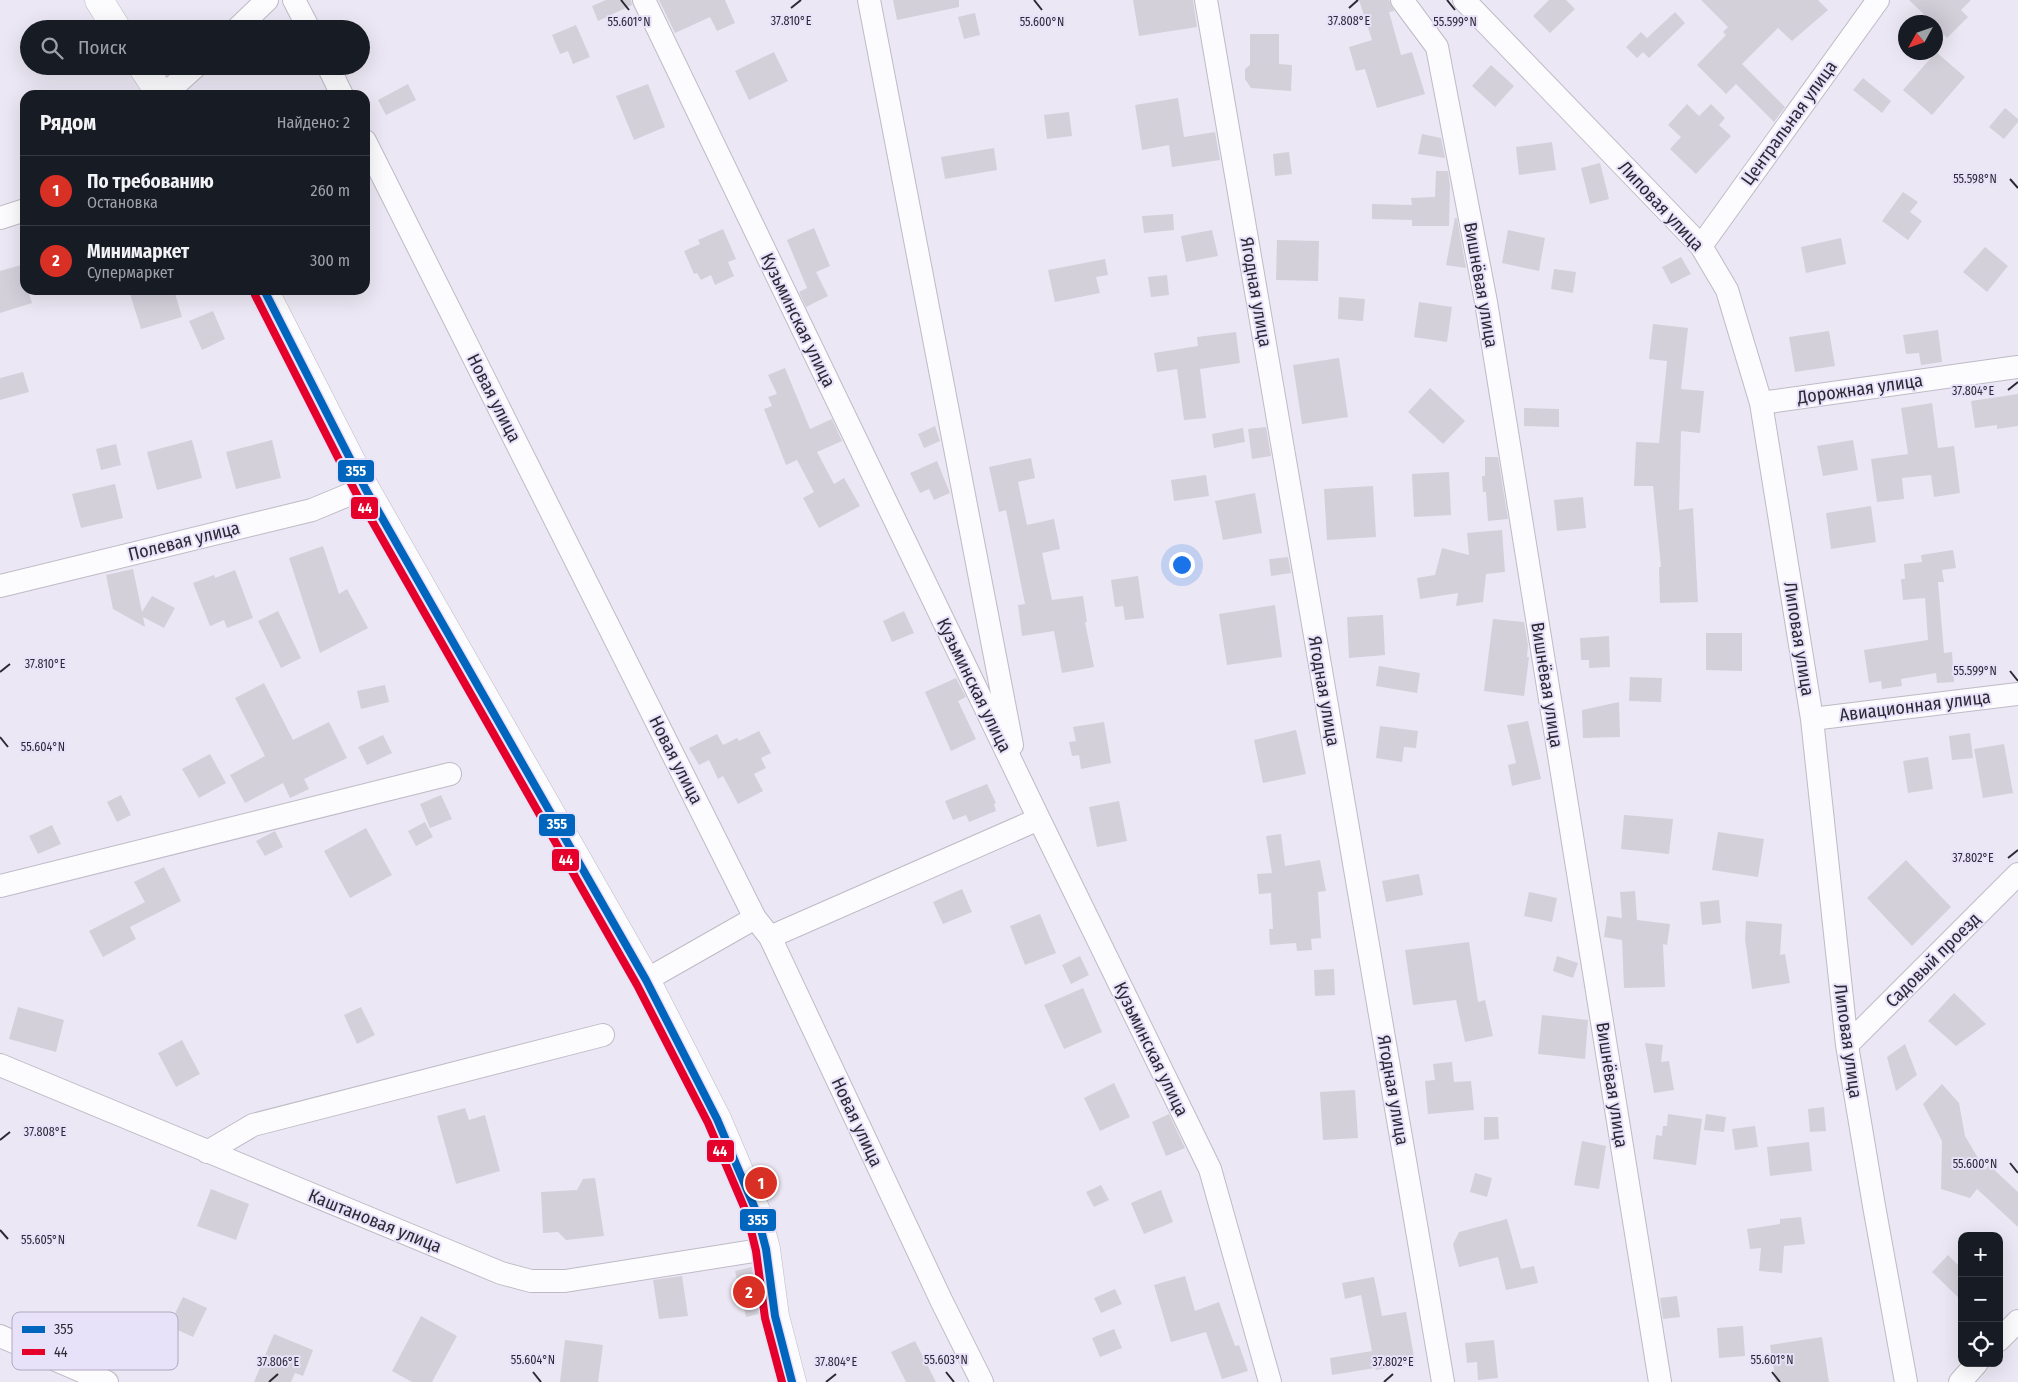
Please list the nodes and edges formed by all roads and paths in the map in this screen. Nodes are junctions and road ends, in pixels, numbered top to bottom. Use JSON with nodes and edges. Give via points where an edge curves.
{"nodes":[{"id":1,"x":99,"y":0,"type":"edge"},
{"id":2,"x":267,"y":0,"type":"edge"},
{"id":3,"x":294,"y":0,"type":"edge"},
{"id":4,"x":644,"y":0,"type":"edge"},
{"id":5,"x":869,"y":0,"type":"edge"},
{"id":6,"x":1206,"y":0,"type":"edge"},
{"id":7,"x":1402,"y":0,"type":"edge"},
{"id":8,"x":1464,"y":0,"type":"edge"},
{"id":9,"x":1878,"y":0,"type":"edge"},
{"id":10,"x":111,"y":20,"type":"edge"},
{"id":11,"x":246,"y":20,"type":"edge"},
{"id":12,"x":304,"y":20,"type":"edge"},
{"id":13,"x":149,"y":75,"type":"edge"},
{"id":14,"x":186,"y":75,"type":"edge"},
{"id":15,"x":332,"y":75,"type":"edge"},
{"id":16,"x":159,"y":90,"type":"edge"},
{"id":17,"x":169,"y":90,"type":"edge"},
{"id":18,"x":340,"y":90,"type":"edge"},
{"id":19,"x":370,"y":150,"type":"edge"},
{"id":20,"x":20,"y":212,"type":"edge"},
{"id":21,"x":0,"y":218,"type":"edge"},
{"id":22,"x":1701,"y":246,"type":"junction"},
{"id":23,"x":267,"y":295,"type":"edge"},
{"id":24,"x":2018,"y":367,"type":"edge"},
{"id":25,"x":1761,"y":403,"type":"junction"},
{"id":26,"x":365,"y":488,"type":"junction"},
{"id":27,"x":0,"y":586,"type":"edge"},
{"id":28,"x":2018,"y":694,"type":"edge"},
{"id":29,"x":1812,"y":719,"type":"junction"},
{"id":30,"x":450,"y":774,"type":"dead end"},
{"id":31,"x":1018,"y":776,"type":"junction"},
{"id":32,"x":1039,"y":819,"type":"junction"},
{"id":33,"x":2018,"y":874,"type":"edge"},
{"id":34,"x":0,"y":886,"type":"edge"},
{"id":35,"x":755,"y":918,"type":"junction"},
{"id":36,"x":770,"y":937,"type":"junction"},
{"id":37,"x":646,"y":980,"type":"junction"},
{"id":38,"x":603,"y":1035,"type":"dead end"},
{"id":39,"x":1847,"y":1045,"type":"junction"},
{"id":40,"x":0,"y":1065,"type":"edge"},
{"id":41,"x":207,"y":1152,"type":"junction"},
{"id":42,"x":766,"y":1249,"type":"junction"},
{"id":43,"x":2018,"y":1320,"type":"edge"},
{"id":44,"x":0,"y":1336,"type":"edge"},
{"id":45,"x":2003,"y":1336,"type":"edge"},
{"id":46,"x":12,"y":1341,"type":"edge"},
{"id":47,"x":1973,"y":1367,"type":"edge"},
{"id":48,"x":79,"y":1370,"type":"edge"},
{"id":49,"x":107,"y":1382,"type":"edge"},
{"id":50,"x":792,"y":1382,"type":"edge"},
{"id":51,"x":982,"y":1382,"type":"edge"},
{"id":52,"x":1270,"y":1382,"type":"edge"},
{"id":53,"x":1443,"y":1382,"type":"edge"},
{"id":54,"x":1660,"y":1382,"type":"edge"},
{"id":55,"x":1906,"y":1382,"type":"edge"},
{"id":56,"x":1960,"y":1382,"type":"edge"}],
"edges":[{"from":1,"to":10,"type":"street"},
{"from":2,"to":11,"type":"street"},
{"from":3,"to":12,"type":"street"},
{"from":4,"to":31,"type":"street","name":"Кузьминская улица"},
{"from":5,"to":31,"type":"street"},
{"from":6,"to":53,"type":"street","name":"Ягодная улица"},
{"from":7,"to":54,"type":"street","name":"Вишнёвая улица","via":[[1437,47],[1486,302]]},
{"from":8,"to":22,"type":"street","name":"Липовая улица"},
{"from":9,"to":22,"type":"street","name":"Центральная улица"},
{"from":13,"to":16,"type":"street"},
{"from":14,"to":17,"type":"street"},
{"from":15,"to":18,"type":"street"},
{"from":19,"to":35,"type":"street","name":"Новая улица"},
{"from":20,"to":21,"type":"street"},
{"from":22,"to":25,"type":"street","name":"Липовая улица","via":[[1727,290]]},
{"from":23,"to":26,"type":"street"},
{"from":24,"to":25,"type":"street","name":"Дорожная улица"},
{"from":25,"to":29,"type":"street","name":"Липовая улица"},
{"from":26,"to":27,"type":"street","name":"Полевая улица","via":[[312,510]]},
{"from":26,"to":37,"type":"street"},
{"from":28,"to":29,"type":"street","name":"Авиационная улица"},
{"from":29,"to":39,"type":"street","name":"Липовая улица"},
{"from":30,"to":34,"type":"street"},
{"from":31,"to":32,"type":"street","name":"Кузьминская улица"},
{"from":32,"to":36,"type":"street"},
{"from":32,"to":52,"type":"street","name":"Кузьминская улица","via":[[1210,1168]]},
{"from":33,"to":39,"type":"street","name":"Садовый проезд"},
{"from":35,"to":36,"type":"street","name":"Новая улица"},
{"from":35,"to":37,"type":"street"},
{"from":36,"to":51,"type":"street","name":"Новая улица"},
{"from":37,"to":42,"type":"street","via":[[717,1119],[756,1211]]},
{"from":38,"to":41,"type":"street","via":[[253,1125]]},
{"from":39,"to":55,"type":"street","name":"Липовая улица"},
{"from":40,"to":41,"type":"street","name":"Каштановая улица"},
{"from":41,"to":42,"type":"street","name":"Каштановая улица","via":[[501,1273],[531,1281],[565,1281]]},
{"from":42,"to":50,"type":"street","via":[[775,1316]]},
{"from":43,"to":45,"type":"street"},
{"from":44,"to":46,"type":"street"},
{"from":47,"to":56,"type":"street"},
{"from":48,"to":49,"type":"street"}]}
